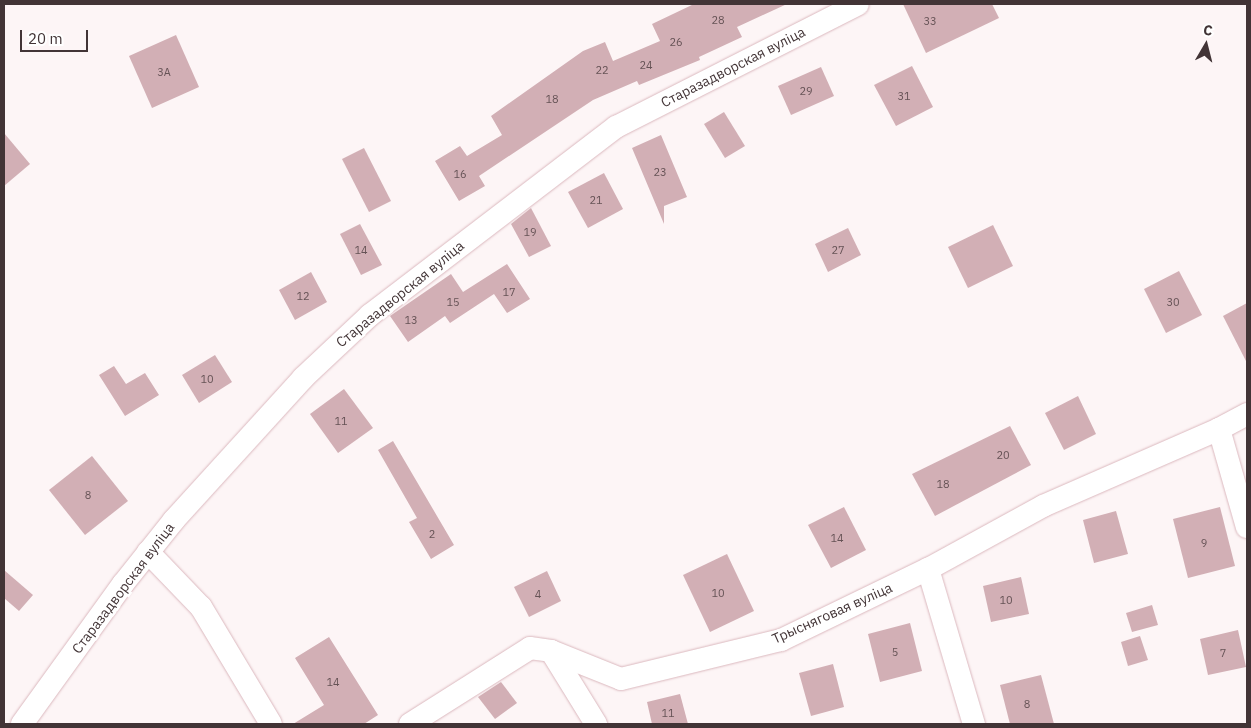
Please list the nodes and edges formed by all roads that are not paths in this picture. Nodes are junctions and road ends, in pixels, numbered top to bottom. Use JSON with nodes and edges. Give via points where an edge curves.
{"nodes":[{"id":1,"x":858,"y":4,"type":"edge"},
{"id":2,"x":1247,"y":414,"type":"edge"},
{"id":3,"x":1219,"y":429,"type":"junction"},
{"id":4,"x":1247,"y":527,"type":"edge"},
{"id":5,"x":148,"y":552,"type":"junction"},
{"id":6,"x":928,"y":569,"type":"junction"},
{"id":7,"x":551,"y":651,"type":"junction"},
{"id":8,"x":22,"y":724,"type":"edge"},
{"id":9,"x":270,"y":724,"type":"edge"},
{"id":10,"x":410,"y":724,"type":"edge"},
{"id":11,"x":596,"y":724,"type":"edge"},
{"id":12,"x":974,"y":724,"type":"edge"}],
"edges":[{"from":1,"to":5,"type":"street","name":"Старазадворская вуліца","via":[[644,111],[592,142],[406,287],[336,346],[303,378]]},
{"from":2,"to":3,"type":"street","name":"Трысняговая вуліца"},
{"from":3,"to":4,"type":"street"},
{"from":3,"to":6,"type":"street","name":"Трысняговая вуліца","via":[[1043,506]]},
{"from":5,"to":8,"type":"street","name":"Старазадворская вуліца"},
{"from":5,"to":9,"type":"street","via":[[201,607]]},
{"from":6,"to":7,"type":"street","name":"Трысняговая вуліца","via":[[781,640],[621,679]]},
{"from":6,"to":12,"type":"street"},
{"from":7,"to":10,"type":"street","name":"Трысняговая вуліца","via":[[530,648]]},
{"from":7,"to":11,"type":"street"}]}
